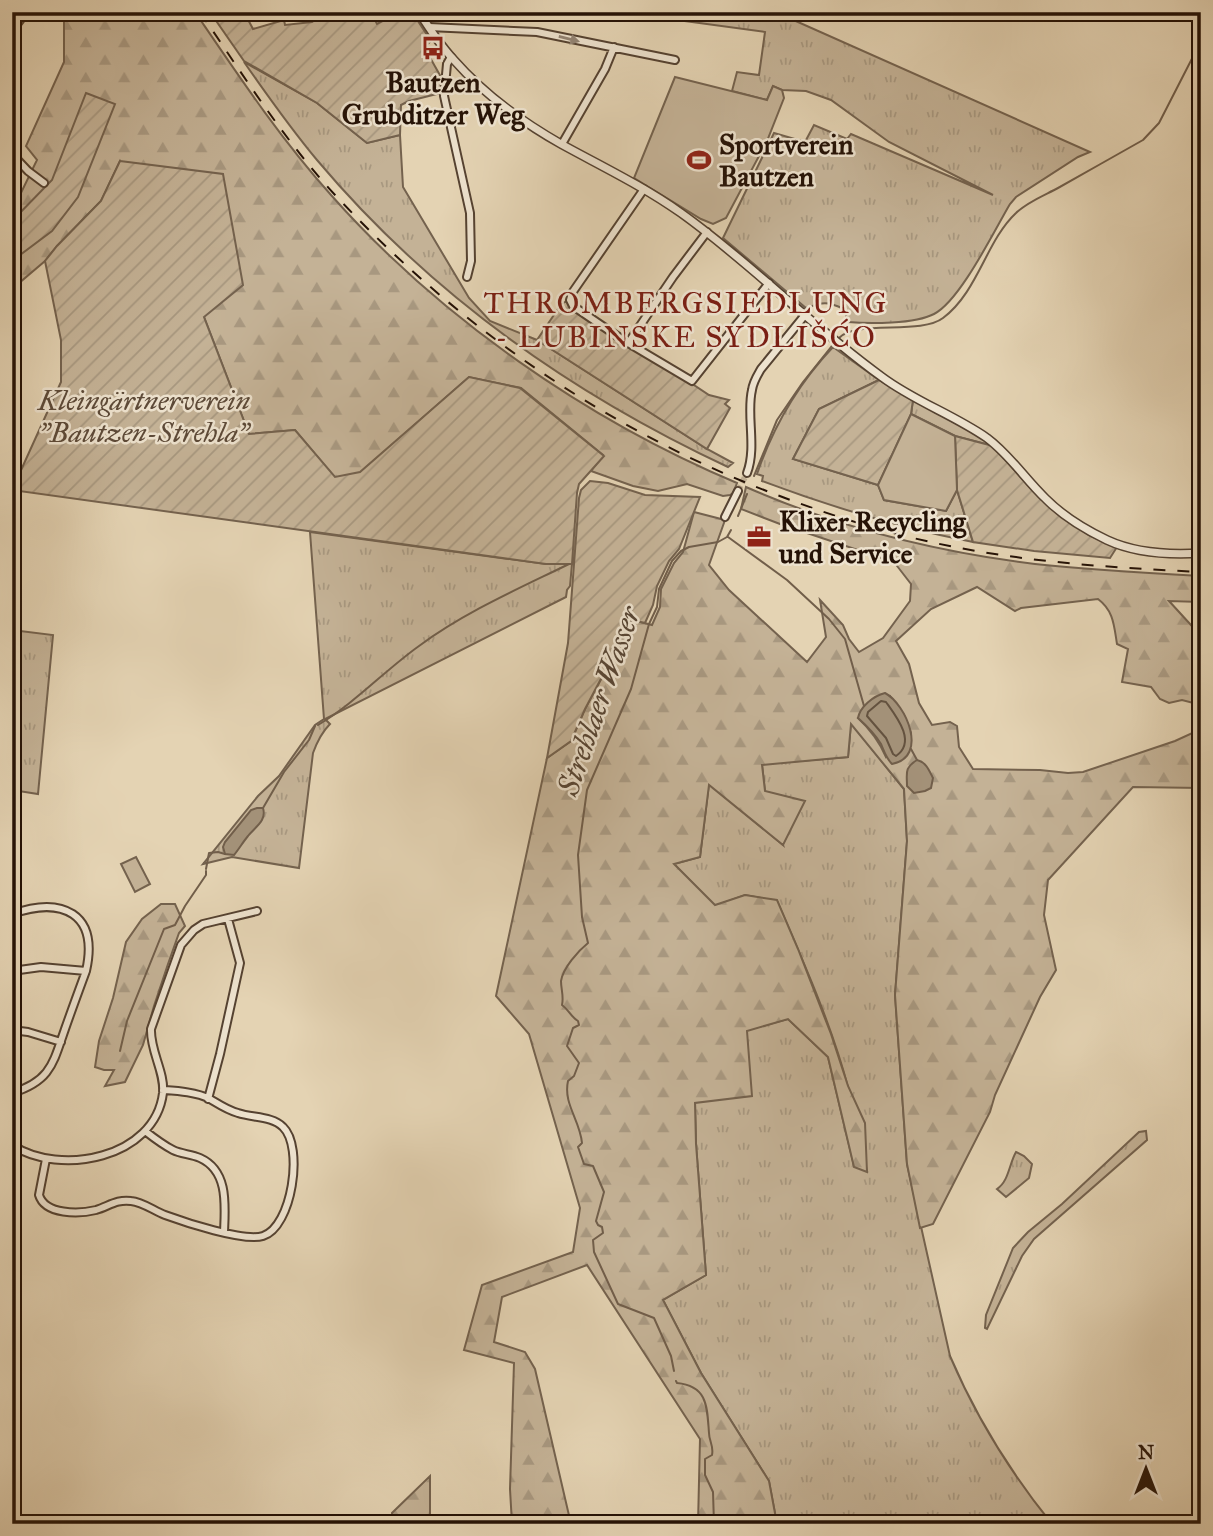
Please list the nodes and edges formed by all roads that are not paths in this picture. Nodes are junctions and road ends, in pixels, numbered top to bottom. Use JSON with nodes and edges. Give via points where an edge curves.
{"nodes":[{"id":1,"x":26,"y":12,"type":"edge"},
{"id":2,"x":420,"y":13,"type":"edge"},
{"id":3,"x":429,"y":27,"type":"junction"},
{"id":4,"x":12,"y":32,"type":"edge"},
{"id":5,"x":614,"y":47,"type":"junction"},
{"id":6,"x":451,"y":57,"type":"junction"},
{"id":7,"x":675,"y":60,"type":"dead end"},
{"id":8,"x":562,"y":144,"type":"junction"},
{"id":9,"x":12,"y":154,"type":"edge"},
{"id":10,"x":44,"y":183,"type":"dead end"},
{"id":11,"x":644,"y":189,"type":"junction"},
{"id":12,"x":706,"y":232,"type":"junction"},
{"id":13,"x":467,"y":277,"type":"dead end"},
{"id":14,"x":769,"y":283,"type":"junction"},
{"id":15,"x":805,"y":315,"type":"junction"},
{"id":16,"x":629,"y":342,"type":"junction"},
{"id":17,"x":747,"y":473,"type":"tunnel mouth"},
{"id":18,"x":738,"y":491,"type":"tunnel mouth"},
{"id":19,"x":725,"y":517,"type":"dead end"},
{"id":20,"x":1201,"y":553,"type":"edge"},
{"id":21,"x":257,"y":911,"type":"dead end"},
{"id":22,"x":12,"y":914,"type":"edge"},
{"id":23,"x":228,"y":919,"type":"junction"},
{"id":24,"x":12,"y":971,"type":"edge"},
{"id":25,"x":86,"y":971,"type":"junction"},
{"id":26,"x":12,"y":1030,"type":"edge"},
{"id":27,"x":61,"y":1042,"type":"junction"},
{"id":28,"x":163,"y":1090,"type":"junction"},
{"id":29,"x":12,"y":1093,"type":"edge"},
{"id":30,"x":208,"y":1098,"type":"junction"},
{"id":31,"x":145,"y":1131,"type":"junction"},
{"id":32,"x":12,"y":1145,"type":"edge"},
{"id":33,"x":46,"y":1159,"type":"junction"},
{"id":34,"x":224,"y":1232,"type":"junction"}],
"edges":[{"from":1,"to":4,"type":"street"},
{"from":2,"to":3,"type":"street"},
{"from":3,"to":5,"type":"street","one_way":true,"via":[[537,32]]},
{"from":3,"to":6,"type":"street"},
{"from":5,"to":7,"type":"street"},
{"from":5,"to":8,"type":"street"},
{"from":6,"to":8,"type":"street","via":[[523,120]]},
{"from":6,"to":13,"type":"street","via":[[444,96],[470,213]]},
{"from":8,"to":11,"type":"street"},
{"from":9,"to":10,"type":"street"},
{"from":11,"to":12,"type":"street"},
{"from":11,"to":16,"type":"street","via":[[570,300]]},
{"from":12,"to":14,"type":"street"},
{"from":12,"to":16,"type":"street"},
{"from":14,"to":15,"type":"street"},
{"from":14,"to":16,"type":"street","via":[[691,381]]},
{"from":15,"to":17,"type":"street","via":[[761,369],[751,391]]},
{"from":15,"to":20,"type":"street","via":[[883,378],[986,438],[1046,499],[1087,529],[1144,551]]},
{"from":18,"to":19,"type":"street"},
{"from":21,"to":23,"type":"street"},
{"from":22,"to":25,"type":"street","via":[[40,906],[73,913],[89,946]]},
{"from":23,"to":28,"type":"street","via":[[194,930],[177,953],[151,1029]]},
{"from":23,"to":30,"type":"street","via":[[240,963]]},
{"from":24,"to":25,"type":"street","via":[[41,967]]},
{"from":25,"to":27,"type":"street"},
{"from":26,"to":27,"type":"street"},
{"from":27,"to":29,"type":"street","via":[[40,1080]]},
{"from":28,"to":30,"type":"street"},
{"from":28,"to":31,"type":"street","via":[[160,1108]]},
{"from":30,"to":34,"type":"street","via":[[222,1108],[282,1125],[293,1157],[287,1208],[270,1233],[251,1238]]},
{"from":31,"to":33,"type":"street","via":[[111,1153],[91,1159]]},
{"from":31,"to":34,"type":"street","via":[[174,1150],[202,1159],[216,1171],[224,1190]]},
{"from":32,"to":33,"type":"street"},
{"from":33,"to":34,"type":"street","via":[[39,1195],[46,1206],[85,1212],[128,1200]]}]}
